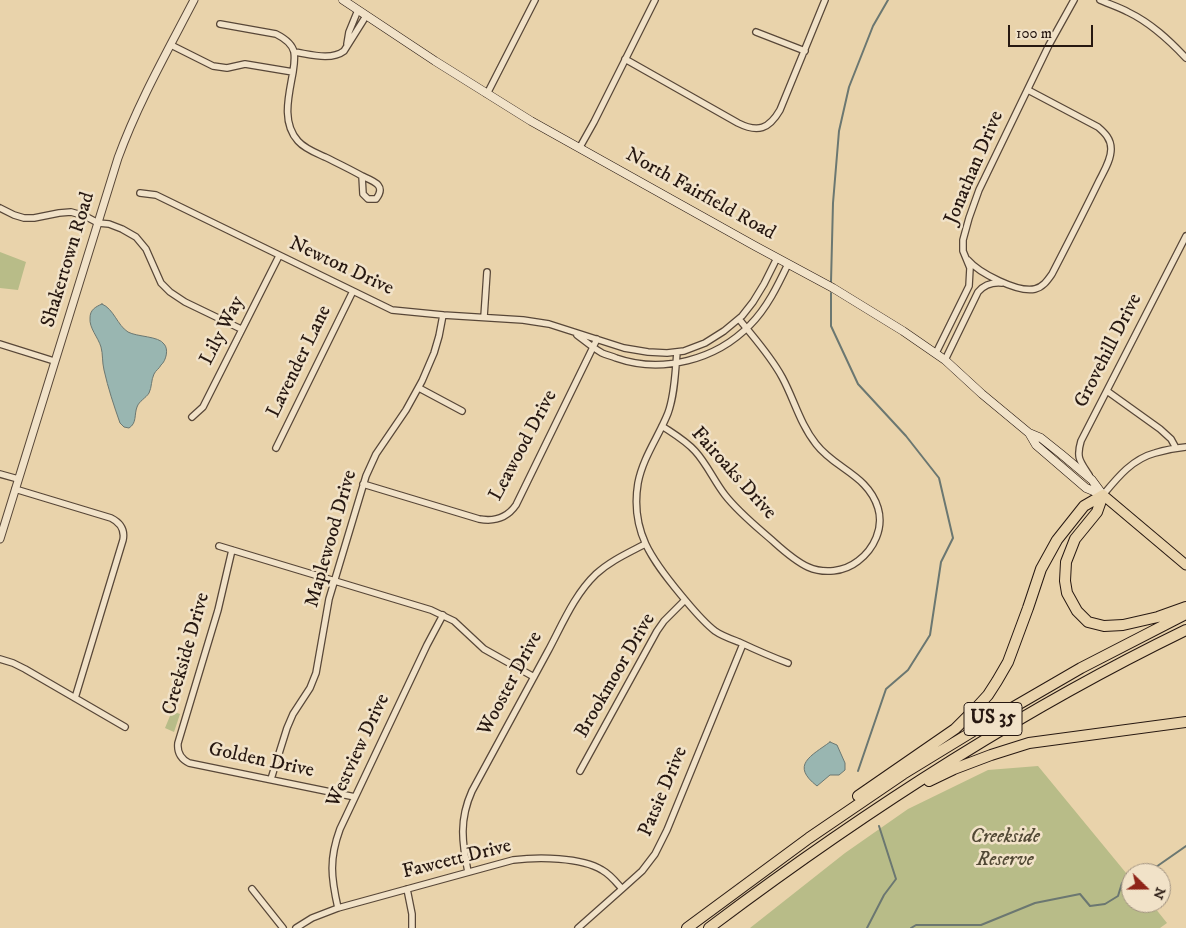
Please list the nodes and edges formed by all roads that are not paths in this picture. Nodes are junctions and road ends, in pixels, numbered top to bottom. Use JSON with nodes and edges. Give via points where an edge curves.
{"nodes":[{"id":1,"x":194,"y":0,"type":"edge"},
{"id":2,"x":343,"y":0,"type":"edge"},
{"id":3,"x":535,"y":0,"type":"edge"},
{"id":4,"x":655,"y":0,"type":"edge"},
{"id":5,"x":825,"y":0,"type":"edge"},
{"id":6,"x":1074,"y":0,"type":"edge"},
{"id":7,"x":1100,"y":0,"type":"edge"},
{"id":8,"x":358,"y":10,"type":"junction"},
{"id":9,"x":366,"y":16,"type":"junction"},
{"id":10,"x":220,"y":24,"type":"dead end"},
{"id":11,"x":756,"y":32,"type":"dead end"},
{"id":12,"x":171,"y":44,"type":"junction"},
{"id":13,"x":347,"y":46,"type":"junction"},
{"id":14,"x":804,"y":51,"type":"junction"},
{"id":15,"x":294,"y":52,"type":"junction"},
{"id":16,"x":1186,"y":58,"type":"edge"},
{"id":17,"x":625,"y":59,"type":"junction"},
{"id":18,"x":293,"y":72,"type":"junction"},
{"id":19,"x":1028,"y":90,"type":"junction"},
{"id":20,"x":487,"y":94,"type":"junction"},
{"id":21,"x":580,"y":147,"type":"junction"},
{"id":22,"x":362,"y":176,"type":"dead end"},
{"id":23,"x":140,"y":193,"type":"dead end"},
{"id":24,"x":0,"y":208,"type":"edge"},
{"id":25,"x":98,"y":223,"type":"junction"},
{"id":26,"x":1186,"y":236,"type":"edge"},
{"id":27,"x":279,"y":256,"type":"junction"},
{"id":28,"x":777,"y":258,"type":"junction"},
{"id":29,"x":967,"y":258,"type":"junction"},
{"id":30,"x":788,"y":264,"type":"junction"},
{"id":31,"x":487,"y":272,"type":"dead end"},
{"id":32,"x":1005,"y":283,"type":"junction"},
{"id":33,"x":353,"y":291,"type":"junction"},
{"id":34,"x":443,"y":315,"type":"junction"},
{"id":35,"x":484,"y":318,"type":"junction"},
{"id":36,"x":739,"y":319,"type":"junction"},
{"id":37,"x":747,"y":328,"type":"junction"},
{"id":38,"x":241,"y":329,"type":"junction"},
{"id":39,"x":571,"y":331,"type":"junction"},
{"id":40,"x":597,"y":339,"type":"junction"},
{"id":41,"x":0,"y":344,"type":"edge"},
{"id":42,"x":594,"y":347,"type":"junction"},
{"id":43,"x":677,"y":353,"type":"junction"},
{"id":44,"x":936,"y":354,"type":"junction"},
{"id":45,"x":945,"y":360,"type":"junction"},
{"id":46,"x":54,"y":361,"type":"junction"},
{"id":47,"x":676,"y":364,"type":"junction"},
{"id":48,"x":418,"y":388,"type":"junction"},
{"id":49,"x":1108,"y":391,"type":"junction"},
{"id":50,"x":462,"y":411,"type":"dead end"},
{"id":51,"x":192,"y":417,"type":"dead end"},
{"id":52,"x":662,"y":426,"type":"junction"},
{"id":53,"x":1029,"y":433,"type":"junction"},
{"id":54,"x":1186,"y":447,"type":"edge"},
{"id":55,"x":276,"y":448,"type":"dead end"},
{"id":56,"x":1176,"y":448,"type":"junction"},
{"id":57,"x":0,"y":474,"type":"edge"},
{"id":58,"x":18,"y":480,"type":"junction"},
{"id":59,"x":1092,"y":480,"type":"junction"},
{"id":60,"x":363,"y":484,"type":"junction"},
{"id":61,"x":16,"y":488,"type":"junction"},
{"id":62,"x":1103,"y":495,"type":"junction"},
{"id":63,"x":0,"y":540,"type":"edge"},
{"id":64,"x":645,"y":544,"type":"junction"},
{"id":65,"x":219,"y":546,"type":"dead end"},
{"id":66,"x":232,"y":550,"type":"junction"},
{"id":67,"x":1186,"y":565,"type":"edge"},
{"id":68,"x":334,"y":580,"type":"junction"},
{"id":69,"x":685,"y":600,"type":"junction"},
{"id":70,"x":1186,"y":607,"type":"edge"},
{"id":71,"x":1186,"y":614,"type":"edge"},
{"id":72,"x":442,"y":615,"type":"junction"},
{"id":73,"x":1186,"y":630,"type":"edge"},
{"id":74,"x":744,"y":644,"type":"junction"},
{"id":75,"x":0,"y":659,"type":"edge"},
{"id":76,"x":788,"y":663,"type":"dead end"},
{"id":77,"x":534,"y":677,"type":"junction"},
{"id":78,"x":75,"y":698,"type":"junction"},
{"id":79,"x":1186,"y":722,"type":"edge"},
{"id":80,"x":125,"y":727,"type":"dead end"},
{"id":81,"x":190,"y":762,"type":"joint"},
{"id":82,"x":580,"y":771,"type":"dead end"},
{"id":83,"x":272,"y":779,"type":"junction"},
{"id":84,"x":355,"y":797,"type":"junction"},
{"id":85,"x":881,"y":806,"type":"junction"},
{"id":86,"x":808,"y":838,"type":"junction"},
{"id":87,"x":468,"y":872,"type":"junction"},
{"id":88,"x":252,"y":889,"type":"dead end"},
{"id":89,"x":407,"y":889,"type":"junction"},
{"id":90,"x":622,"y":890,"type":"junction"},
{"id":91,"x":338,"y":908,"type":"junction"},
{"id":92,"x":283,"y":928,"type":"edge"},
{"id":93,"x":296,"y":928,"type":"edge"},
{"id":94,"x":412,"y":928,"type":"edge"},
{"id":95,"x":578,"y":928,"type":"edge"},
{"id":96,"x":687,"y":928,"type":"edge"},
{"id":97,"x":710,"y":928,"type":"edge"}],
"edges":[{"from":1,"to":12,"type":"street","name":"Shakertown Road"},
{"from":2,"to":8,"type":"main road","name":"North Fairfield Road"},
{"from":3,"to":20,"type":"street"},
{"from":4,"to":17,"type":"street"},
{"from":5,"to":14,"type":"street"},
{"from":6,"to":19,"type":"street","name":"Jonathan Drive"},
{"from":7,"to":16,"type":"street","via":[[1146,23]]},
{"from":8,"to":9,"type":"main road","name":"North Fairfield Road"},
{"from":8,"to":13,"type":"street"},
{"from":9,"to":13,"type":"street"},
{"from":9,"to":20,"type":"main road","name":"North Fairfield Road"},
{"from":10,"to":15,"type":"street","via":[[276,34],[288,42]]},
{"from":11,"to":14,"type":"street"},
{"from":12,"to":18,"type":"street","via":[[213,66],[227,68],[245,64]]},
{"from":12,"to":25,"type":"street","name":"Shakertown Road","via":[[128,131]]},
{"from":13,"to":15,"type":"street","via":[[339,55],[331,56]]},
{"from":14,"to":17,"type":"street","via":[[776,118],[764,128],[745,126]]},
{"from":15,"to":18,"type":"street"},
{"from":17,"to":21,"type":"street"},
{"from":18,"to":22,"type":"street","via":[[287,108],[290,125],[298,141]]},
{"from":19,"to":29,"type":"street","name":"Jonathan Drive","via":[[969,218],[962,242]]},
{"from":19,"to":32,"type":"street","via":[[1098,126],[1109,138],[1111,153],[1048,280],[1030,290]]},
{"from":20,"to":21,"type":"main road","name":"North Fairfield Road"},
{"from":21,"to":28,"type":"main road","name":"North Fairfield Road"},
{"from":23,"to":27,"type":"street","name":"Newton Drive","via":[[156,195]]},
{"from":24,"to":25,"type":"street","via":[[24,218],[71,212]]},
{"from":25,"to":38,"type":"street","via":[[109,224],[136,237],[146,249],[161,283],[170,292]]},
{"from":25,"to":46,"type":"street","name":"Shakertown Road"},
{"from":26,"to":49,"type":"street","name":"Grovehill Drive"},
{"from":27,"to":33,"type":"street","name":"Newton Drive"},
{"from":27,"to":38,"type":"street","name":"Lily Way"},
{"from":28,"to":30,"type":"main road","name":"North Fairfield Road"},
{"from":28,"to":36,"type":"street","name":"Newton Drive","via":[[764,284]]},
{"from":29,"to":32,"type":"street","via":[[978,269]]},
{"from":29,"to":44,"type":"street","name":"Jonathan Drive","via":[[969,286]]},
{"from":30,"to":37,"type":"street","name":"Newton Drive","via":[[771,296]]},
{"from":30,"to":44,"type":"main road","name":"North Fairfield Road","via":[[869,309]]},
{"from":31,"to":35,"type":"street"},
{"from":32,"to":45,"type":"street","via":[[990,284],[978,292]]},
{"from":33,"to":34,"type":"street","name":"Newton Drive","via":[[392,310]]},
{"from":33,"to":55,"type":"street","name":"Lavender Lane"},
{"from":34,"to":35,"type":"street","name":"Newton Drive"},
{"from":34,"to":48,"type":"street","name":"Maplewood Drive","via":[[434,353]]},
{"from":35,"to":39,"type":"street","name":"Newton Drive","via":[[540,322]]},
{"from":36,"to":37,"type":"street","name":"Fairoaks Drive"},
{"from":36,"to":43,"type":"street","name":"Newton Drive","via":[[704,343]]},
{"from":37,"to":47,"type":"street","name":"Newton Drive","via":[[714,351]]},
{"from":37,"to":52,"type":"street","name":"Fairoaks Drive","via":[[775,364],[799,417],[816,445],[871,492],[880,516],[876,539],[869,551],[855,564],[838,570],[820,570],[800,563],[737,509],[695,451]]},
{"from":38,"to":51,"type":"street","name":"Lily Way","via":[[203,407]]},
{"from":39,"to":40,"type":"street","name":"Newton Drive"},
{"from":39,"to":42,"type":"street","name":"Newton Drive"},
{"from":40,"to":42,"type":"street","name":"Leawood Drive"},
{"from":40,"to":43,"type":"street","name":"Newton Drive","via":[[638,351]]},
{"from":41,"to":46,"type":"street"},
{"from":42,"to":47,"type":"street","name":"Newton Drive","via":[[602,353],[632,362]]},
{"from":42,"to":60,"type":"street","name":"Leawood Drive","via":[[516,505],[504,516],[479,520]]},
{"from":43,"to":47,"type":"street"},
{"from":44,"to":45,"type":"main road","name":"North Fairfield Road"},
{"from":45,"to":53,"type":"main road","name":"North Fairfield Road"},
{"from":46,"to":58,"type":"street","name":"Shakertown Road"},
{"from":47,"to":52,"type":"street","via":[[670,407]]},
{"from":48,"to":50,"type":"street"},
{"from":48,"to":60,"type":"street","name":"Maplewood Drive","via":[[376,454]]},
{"from":49,"to":56,"type":"street","via":[[1160,429]]},
{"from":49,"to":59,"type":"street","name":"Grovehill Drive","via":[[1078,452],[1079,460]]},
{"from":52,"to":64,"type":"street","via":[[642,469],[636,494],[638,522]]},
{"from":53,"to":59,"type":"main road","name":"North Fairfield Road","via":[[1041,438]]},
{"from":53,"to":62,"type":"main road","name":"North Fairfield Road","via":[[1036,445],[1086,488]]},
{"from":54,"to":56,"type":"street"},
{"from":56,"to":62,"type":"street","via":[[1152,453],[1134,463]]},
{"from":57,"to":58,"type":"street"},
{"from":58,"to":61,"type":"street","name":"Shakertown Road"},
{"from":59,"to":62,"type":"main road","name":"North Fairfield Road"},
{"from":60,"to":68,"type":"street","name":"Maplewood Drive"},
{"from":61,"to":63,"type":"street","name":"Shakertown Road"},
{"from":61,"to":78,"type":"street","via":[[111,518],[117,521],[124,533]]},
{"from":62,"to":67,"type":"main road","name":"North Fairfield Road"},
{"from":62,"to":70,"type":"highway","via":[[1097,512],[1075,539],[1066,562],[1067,593],[1077,611],[1088,622],[1104,626],[1158,617]]},
{"from":62,"to":86,"type":"highway","via":[[1084,506],[1057,540],[1041,569],[1008,662],[982,701],[955,729],[848,803]]},
{"from":64,"to":69,"type":"street","via":[[649,554]]},
{"from":64,"to":77,"type":"street","name":"Wooster Drive","via":[[613,562],[587,584]]},
{"from":65,"to":66,"type":"street"},
{"from":66,"to":68,"type":"street"},
{"from":66,"to":81,"type":"street","name":"Creekside Drive","via":[[218,610],[178,743],[180,755]]},
{"from":68,"to":72,"type":"street"},
{"from":68,"to":83,"type":"street","name":"Maplewood Drive","via":[[316,673],[287,728]]},
{"from":69,"to":74,"type":"street","via":[[715,631]]},
{"from":69,"to":82,"type":"street","name":"Brookmoor Drive","via":[[657,631]]},
{"from":71,"to":86,"type":"highway","number":"US 35","via":[[1001,714]]},
{"from":72,"to":77,"type":"street","via":[[454,621],[484,649]]},
{"from":72,"to":84,"type":"street","name":"Westview Drive"},
{"from":73,"to":85,"type":"highway","number":"US 35","via":[[1075,688]]},
{"from":74,"to":76,"type":"street"},
{"from":74,"to":90,"type":"street","name":"Patsie Drive","via":[[662,840],[642,870]]},
{"from":75,"to":78,"type":"street","via":[[26,669]]},
{"from":77,"to":87,"type":"street","name":"Wooster Drive","via":[[467,804],[462,834]]},
{"from":78,"to":80,"type":"street"},
{"from":79,"to":85,"type":"highway","via":[[1029,743],[954,769]]},
{"from":81,"to":83,"type":"street","name":"Golden Drive"},
{"from":83,"to":84,"type":"street","name":"Golden Drive"},
{"from":84,"to":91,"type":"street","name":"Westview Drive","via":[[333,854]]},
{"from":85,"to":97,"type":"highway","number":"US 35","via":[[772,880]]},
{"from":86,"to":96,"type":"highway","number":"US 35"},
{"from":87,"to":89,"type":"street","name":"Fawcett Drive"},
{"from":87,"to":90,"type":"street","name":"Fawcett Drive","via":[[519,860],[580,862],[601,869]]},
{"from":88,"to":92,"type":"street"},
{"from":89,"to":91,"type":"street","name":"Fawcett Drive"},
{"from":89,"to":94,"type":"street"},
{"from":90,"to":95,"type":"street","name":"Patsie Drive"},
{"from":91,"to":93,"type":"street","name":"Fawcett Drive"}]}
